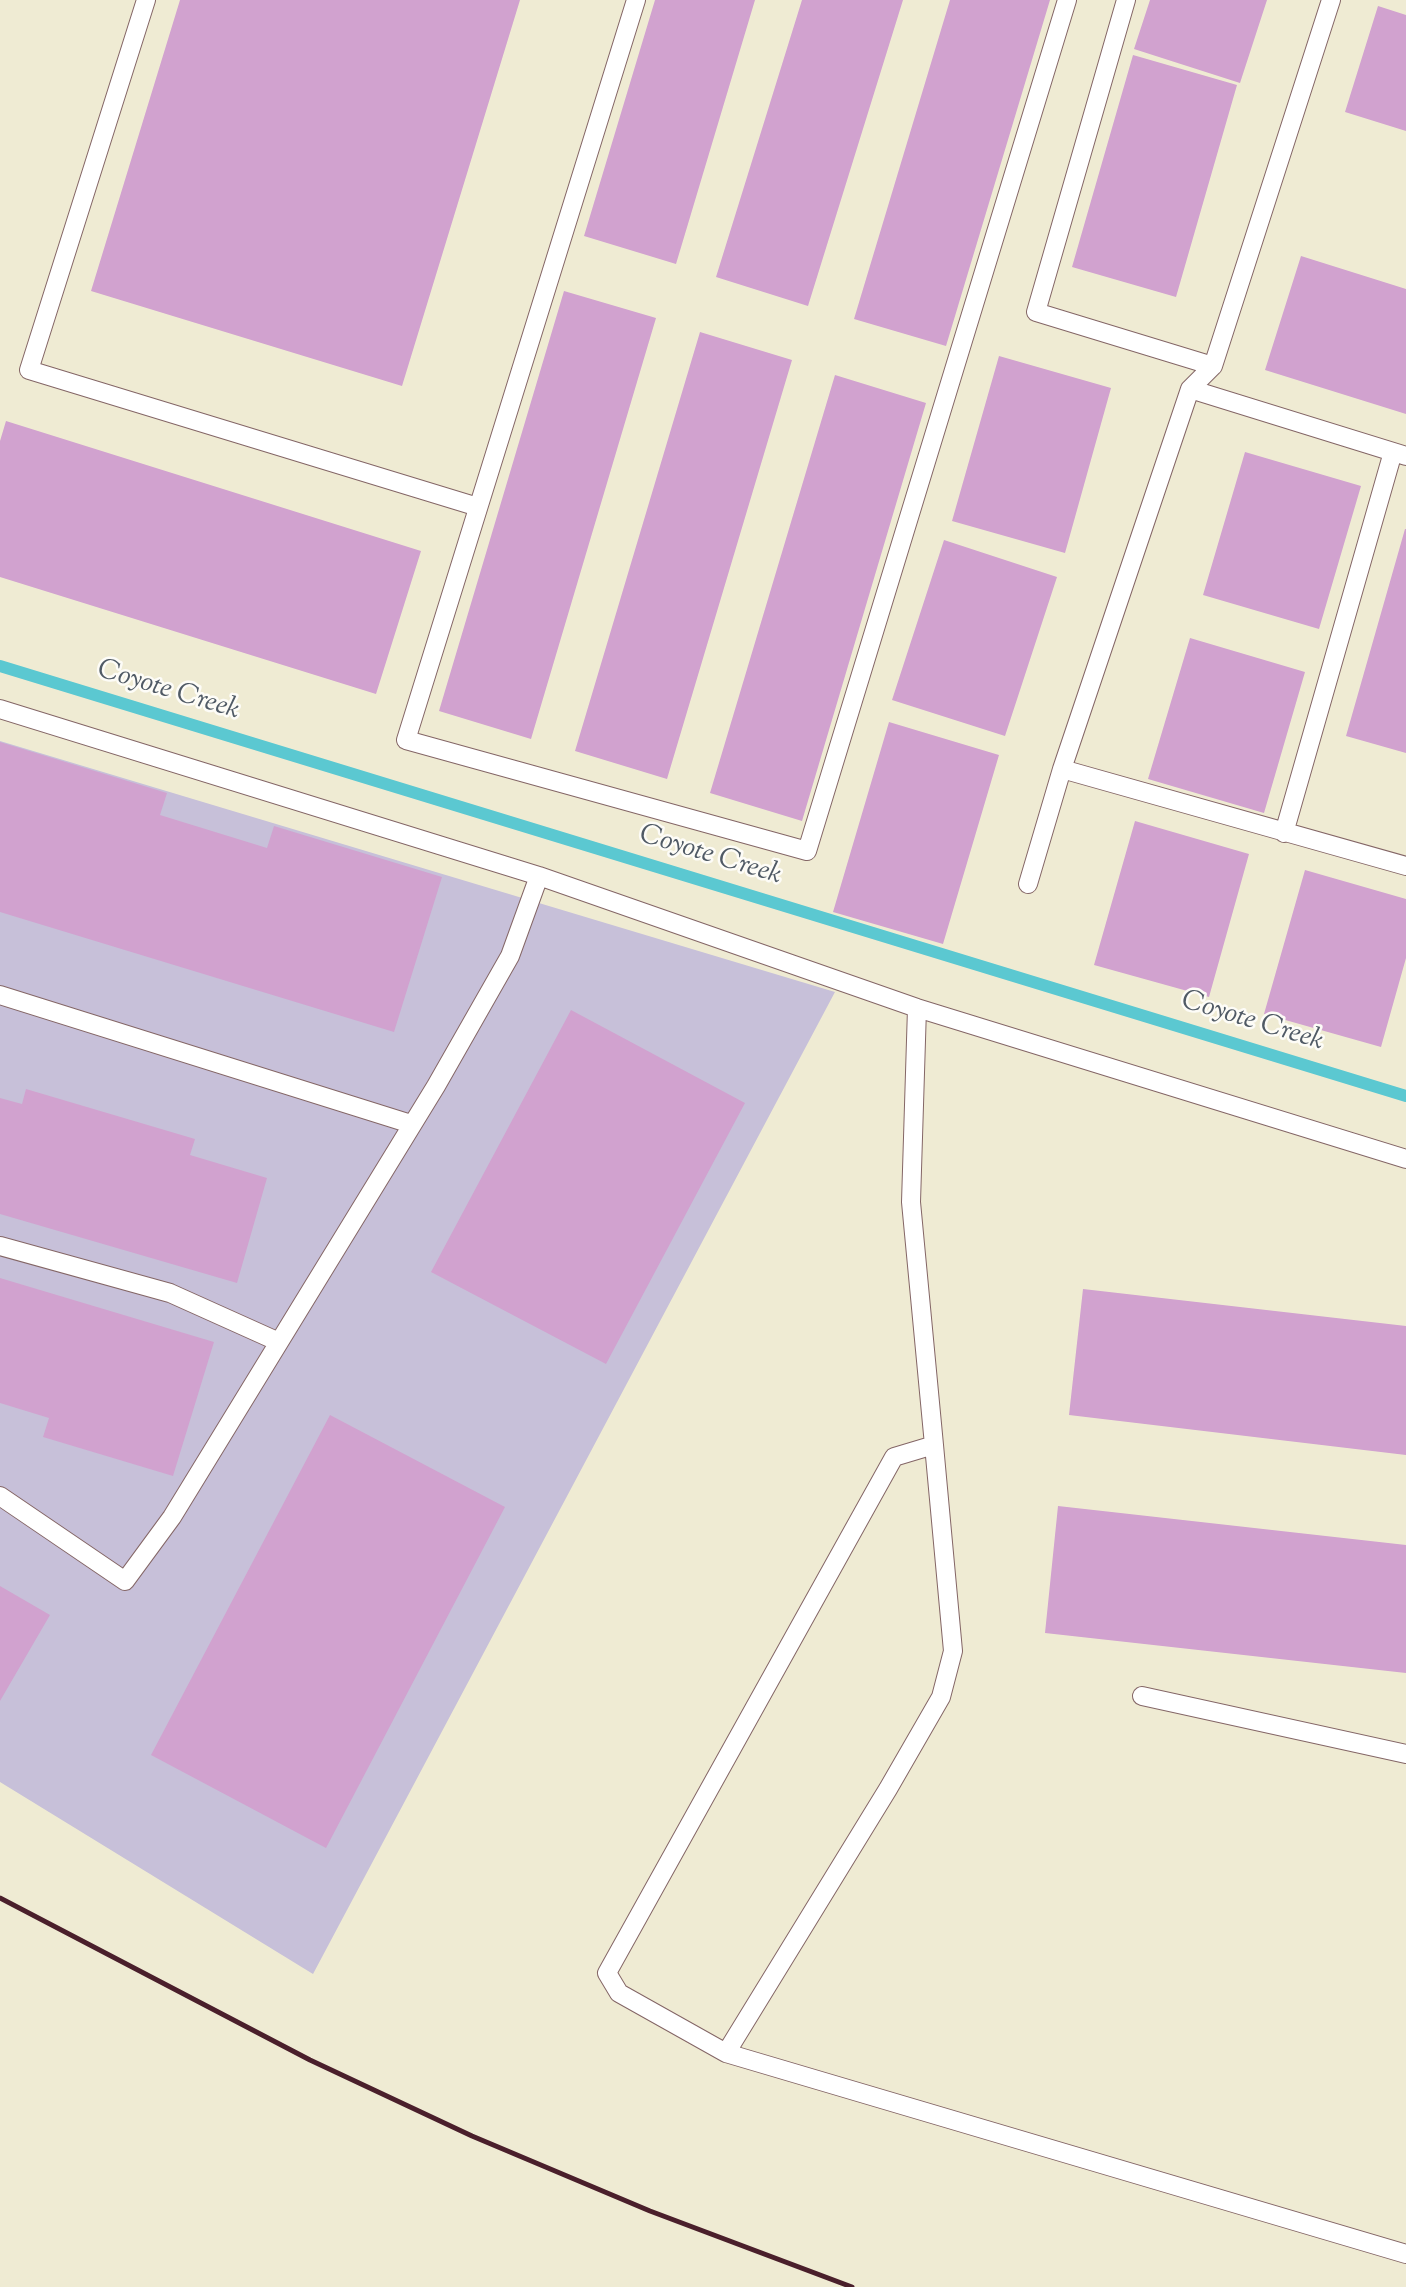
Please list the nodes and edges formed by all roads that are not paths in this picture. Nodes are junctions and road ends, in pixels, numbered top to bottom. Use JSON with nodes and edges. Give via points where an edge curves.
{"nodes":[{"id":1,"x":146,"y":0,"type":"edge"},
{"id":2,"x":636,"y":0,"type":"edge"},
{"id":3,"x":1067,"y":0,"type":"edge"},
{"id":4,"x":1126,"y":0,"type":"edge"},
{"id":5,"x":1331,"y":0,"type":"edge"},
{"id":6,"x":1213,"y":366,"type":"junction"},
{"id":7,"x":1190,"y":388,"type":"junction"},
{"id":8,"x":1400,"y":454,"type":"edge"},
{"id":9,"x":478,"y":507,"type":"junction"},
{"id":10,"x":0,"y":709,"type":"edge"},
{"id":11,"x":1062,"y":769,"type":"junction"},
{"id":12,"x":1284,"y":833,"type":"junction"},
{"id":13,"x":1406,"y":866,"type":"edge"},
{"id":14,"x":539,"y":876,"type":"junction"},
{"id":15,"x":1028,"y":884,"type":"dead end"},
{"id":16,"x":0,"y":995,"type":"edge"},
{"id":17,"x":917,"y":1008,"type":"junction"},
{"id":18,"x":411,"y":1124,"type":"junction"},
{"id":19,"x":1406,"y":1159,"type":"edge"},
{"id":20,"x":0,"y":1246,"type":"edge"},
{"id":21,"x":279,"y":1342,"type":"junction"},
{"id":22,"x":934,"y":1445,"type":"junction"},
{"id":23,"x":0,"y":1496,"type":"edge"},
{"id":24,"x":1142,"y":1696,"type":"dead end"},
{"id":25,"x":1406,"y":1754,"type":"edge"},
{"id":26,"x":726,"y":2053,"type":"junction"},
{"id":27,"x":1406,"y":2254,"type":"edge"}],
"edges":[{"from":1,"to":9,"type":"lane","via":[[29,370]]},
{"from":2,"to":9,"type":"lane"},
{"from":3,"to":9,"type":"lane","via":[[807,851],[406,740]]},
{"from":4,"to":6,"type":"lane","via":[[1036,312]]},
{"from":5,"to":6,"type":"lane"},
{"from":6,"to":7,"type":"lane"},
{"from":7,"to":8,"type":"lane"},
{"from":7,"to":11,"type":"lane"},
{"from":8,"to":12,"type":"lane"},
{"from":10,"to":14,"type":"lane"},
{"from":11,"to":12,"type":"lane"},
{"from":11,"to":15,"type":"lane"},
{"from":12,"to":13,"type":"lane"},
{"from":14,"to":17,"type":"lane"},
{"from":14,"to":18,"type":"lane","via":[[510,956]]},
{"from":16,"to":18,"type":"lane"},
{"from":17,"to":19,"type":"lane"},
{"from":17,"to":22,"type":"lane","via":[[911,1202]]},
{"from":18,"to":21,"type":"lane"},
{"from":20,"to":21,"type":"lane","via":[[170,1293]]},
{"from":21,"to":23,"type":"lane","via":[[172,1517],[125,1581]]},
{"from":22,"to":26,"type":"lane","via":[[953,1651],[941,1697]]},
{"from":22,"to":26,"type":"lane","via":[[894,1457],[607,1973],[619,1993]]},
{"from":24,"to":25,"type":"lane"},
{"from":26,"to":27,"type":"lane"}]}
